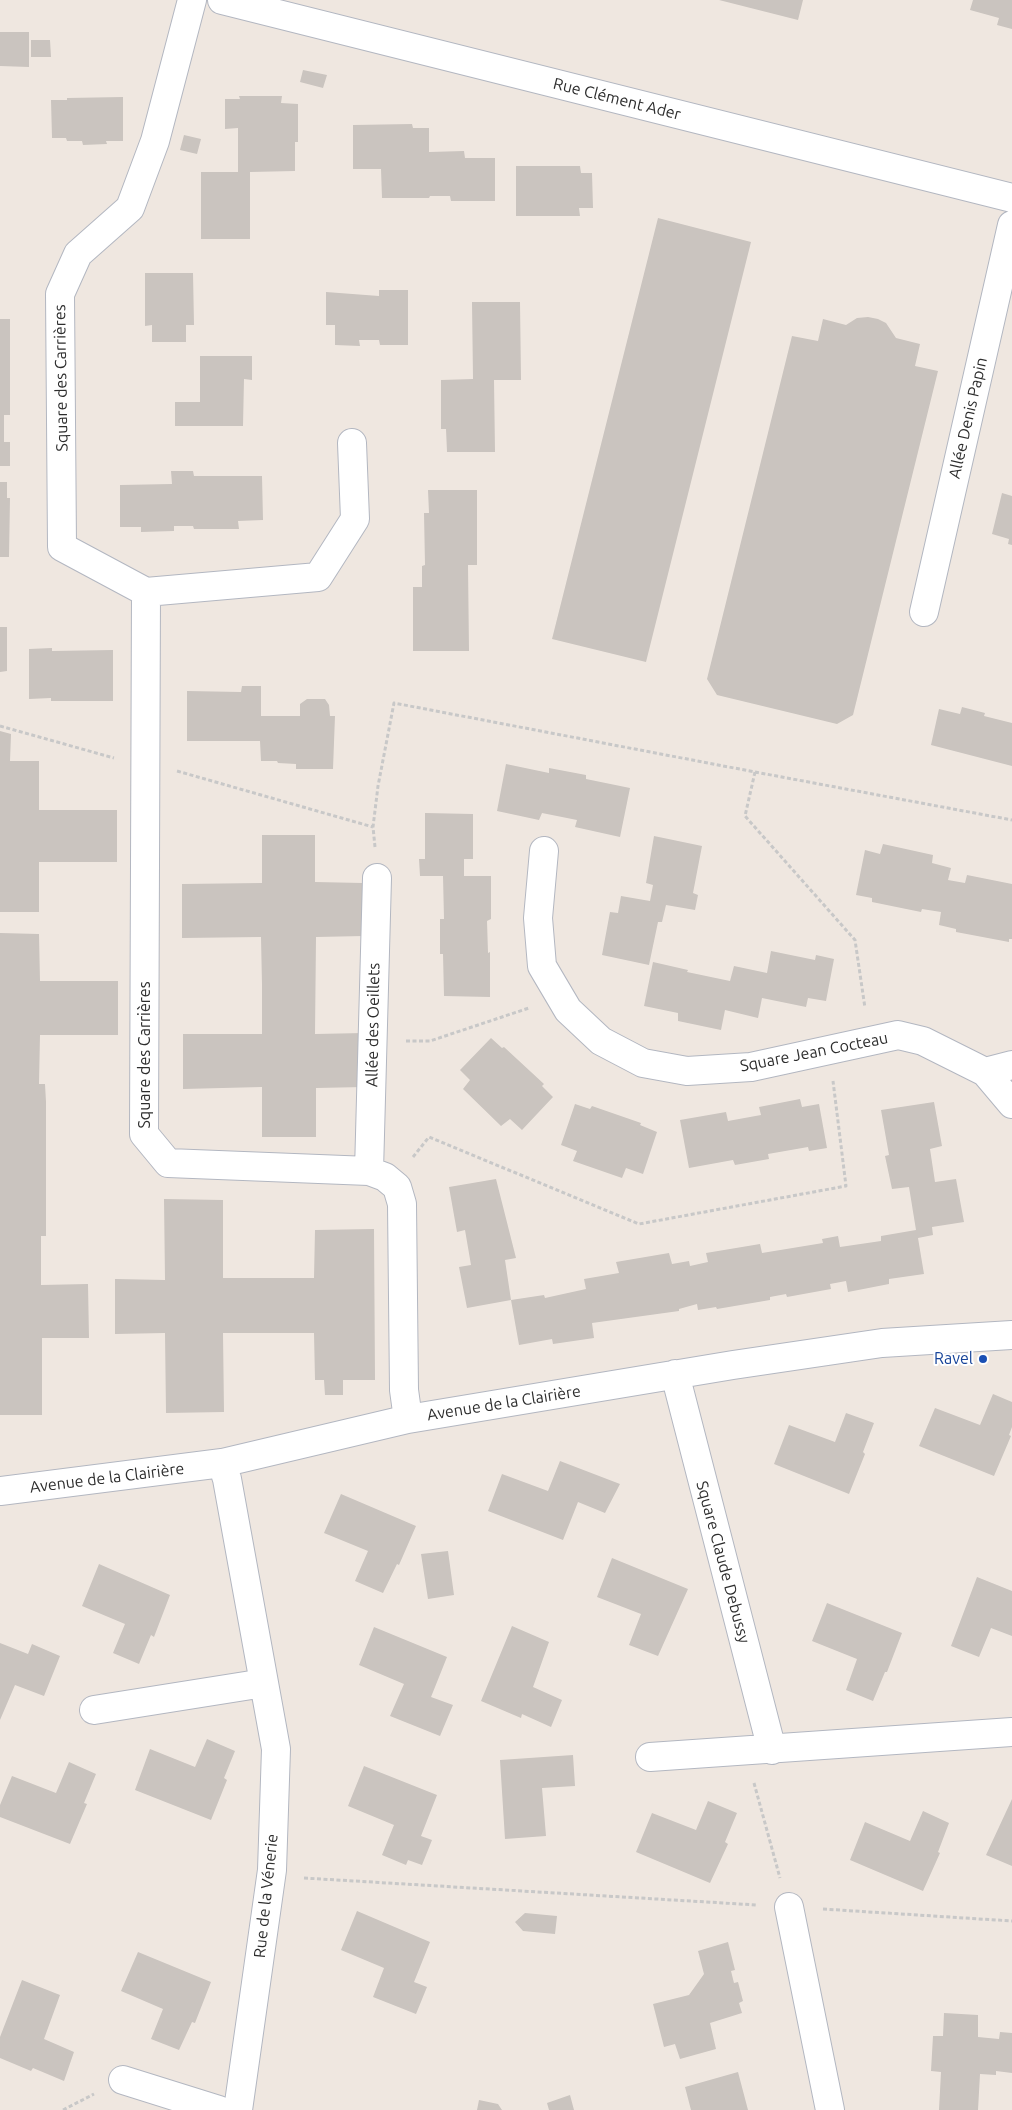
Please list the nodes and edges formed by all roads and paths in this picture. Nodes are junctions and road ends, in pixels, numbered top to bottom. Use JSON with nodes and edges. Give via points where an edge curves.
{"nodes":[{"id":1,"x":192,"y":0,"type":"edge"},
{"id":2,"x":222,"y":0,"type":"edge"},
{"id":3,"x":1012,"y":198,"type":"edge"},
{"id":4,"x":1012,"y":225,"type":"edge"},
{"id":5,"x":352,"y":444,"type":"dead end"},
{"id":6,"x":146,"y":592,"type":"junction"},
{"id":7,"x":924,"y":612,"type":"dead end"},
{"id":8,"x":0,"y":726,"type":"edge"},
{"id":9,"x":146,"y":764,"type":"junction"},
{"id":10,"x":755,"y":772,"type":"junction"},
{"id":11,"x":1012,"y":820,"type":"edge"},
{"id":12,"x":373,"y":827,"type":"junction"},
{"id":13,"x":544,"y":852,"type":"dead end"},
{"id":14,"x":376,"y":878,"type":"joint"},
{"id":15,"x":560,"y":997,"type":"junction"},
{"id":16,"x":372,"y":1041,"type":"junction"},
{"id":17,"x":869,"y":1041,"type":"junction"},
{"id":18,"x":829,"y":1050,"type":"junction"},
{"id":19,"x":1012,"y":1065,"type":"edge"},
{"id":20,"x":985,"y":1072,"type":"junction"},
{"id":21,"x":1012,"y":1104,"type":"edge"},
{"id":22,"x":380,"y":1177,"type":"junction"},
{"id":23,"x":1012,"y":1335,"type":"edge"},
{"id":24,"x":675,"y":1374,"type":"junction"},
{"id":25,"x":408,"y":1419,"type":"junction"},
{"id":26,"x":222,"y":1463,"type":"junction"},
{"id":27,"x":0,"y":1491,"type":"edge"},
{"id":28,"x":264,"y":1683,"type":"junction"},
{"id":29,"x":94,"y":1710,"type":"dead end"},
{"id":30,"x":1012,"y":1732,"type":"edge"},
{"id":31,"x":772,"y":1750,"type":"junction"},
{"id":32,"x":745,"y":1752,"type":"junction"},
{"id":33,"x":650,"y":1757,"type":"dead end"},
{"id":34,"x":271,"y":1876,"type":"junction"},
{"id":35,"x":789,"y":1907,"type":"junction"},
{"id":36,"x":1012,"y":1921,"type":"edge"},
{"id":37,"x":123,"y":2080,"type":"dead end"},
{"id":38,"x":219,"y":2110,"type":"edge"},
{"id":39,"x":238,"y":2110,"type":"edge"},
{"id":40,"x":830,"y":2110,"type":"edge"}],
"edges":[{"from":1,"to":6,"type":"street","name":"Square des Carrières","via":[[156,141],[130,208],[78,254],[60,294],[62,546]]},
{"from":2,"to":3,"type":"street","name":"Rue Clément Ader"},
{"from":4,"to":7,"type":"street","name":"Allée Denis Papin"},
{"from":5,"to":6,"type":"street","via":[[355,519],[318,577]]},
{"from":6,"to":9,"type":"street","name":"Square des Carrières"},
{"from":8,"to":9,"type":"path"},
{"from":9,"to":12,"type":"path"},
{"from":9,"to":22,"type":"street","name":"Square des Carrières","via":[[144,1134],[168,1163]]},
{"from":10,"to":11,"type":"path"},
{"from":10,"to":12,"type":"path","via":[[394,703]]},
{"from":10,"to":17,"type":"path","via":[[745,816],[856,940]]},
{"from":12,"to":14,"type":"path"},
{"from":13,"to":15,"type":"street","name":"Square Jean Cocteau","via":[[538,918],[542,966]]},
{"from":14,"to":16,"type":"street","name":"Allée des Oeillets"},
{"from":15,"to":16,"type":"path","via":[[430,1041]]},
{"from":15,"to":18,"type":"street","name":"Square Jean Cocteau","via":[[568,1010],[601,1041],[643,1062],[687,1071],[751,1067]]},
{"from":16,"to":22,"type":"street","name":"Allée des Oeillets"},
{"from":17,"to":18,"type":"street","name":"Square Jean Cocteau"},
{"from":17,"to":20,"type":"street","name":"Square Jean Cocteau","via":[[898,1035],[924,1040]]},
{"from":18,"to":22,"type":"path","via":[[846,1186],[639,1224],[429,1137]]},
{"from":19,"to":20,"type":"street"},
{"from":20,"to":21,"type":"street","name":"Square Jean Cocteau"},
{"from":22,"to":25,"type":"street","via":[[397,1187],[402,1204],[404,1390]]},
{"from":23,"to":24,"type":"street","name":"Avenue de la Clairière","via":[[882,1343]]},
{"from":24,"to":25,"type":"street","name":"Avenue de la Clairière"},
{"from":24,"to":31,"type":"street","name":"Square Claude Debussy"},
{"from":25,"to":26,"type":"street","name":"Avenue de la Clairière"},
{"from":26,"to":27,"type":"street","name":"Avenue de la Clairière"},
{"from":26,"to":28,"type":"street","name":"Rue de la Vénerie"},
{"from":28,"to":29,"type":"street"},
{"from":28,"to":34,"type":"street","name":"Rue de la Vénerie","via":[[276,1749]]},
{"from":30,"to":31,"type":"street"},
{"from":31,"to":32,"type":"street"},
{"from":32,"to":33,"type":"street"},
{"from":32,"to":35,"type":"path"},
{"from":34,"to":35,"type":"path"},
{"from":34,"to":39,"type":"street","name":"Rue de la Vénerie"},
{"from":35,"to":36,"type":"path"},
{"from":35,"to":40,"type":"street"},
{"from":37,"to":38,"type":"street"}]}
